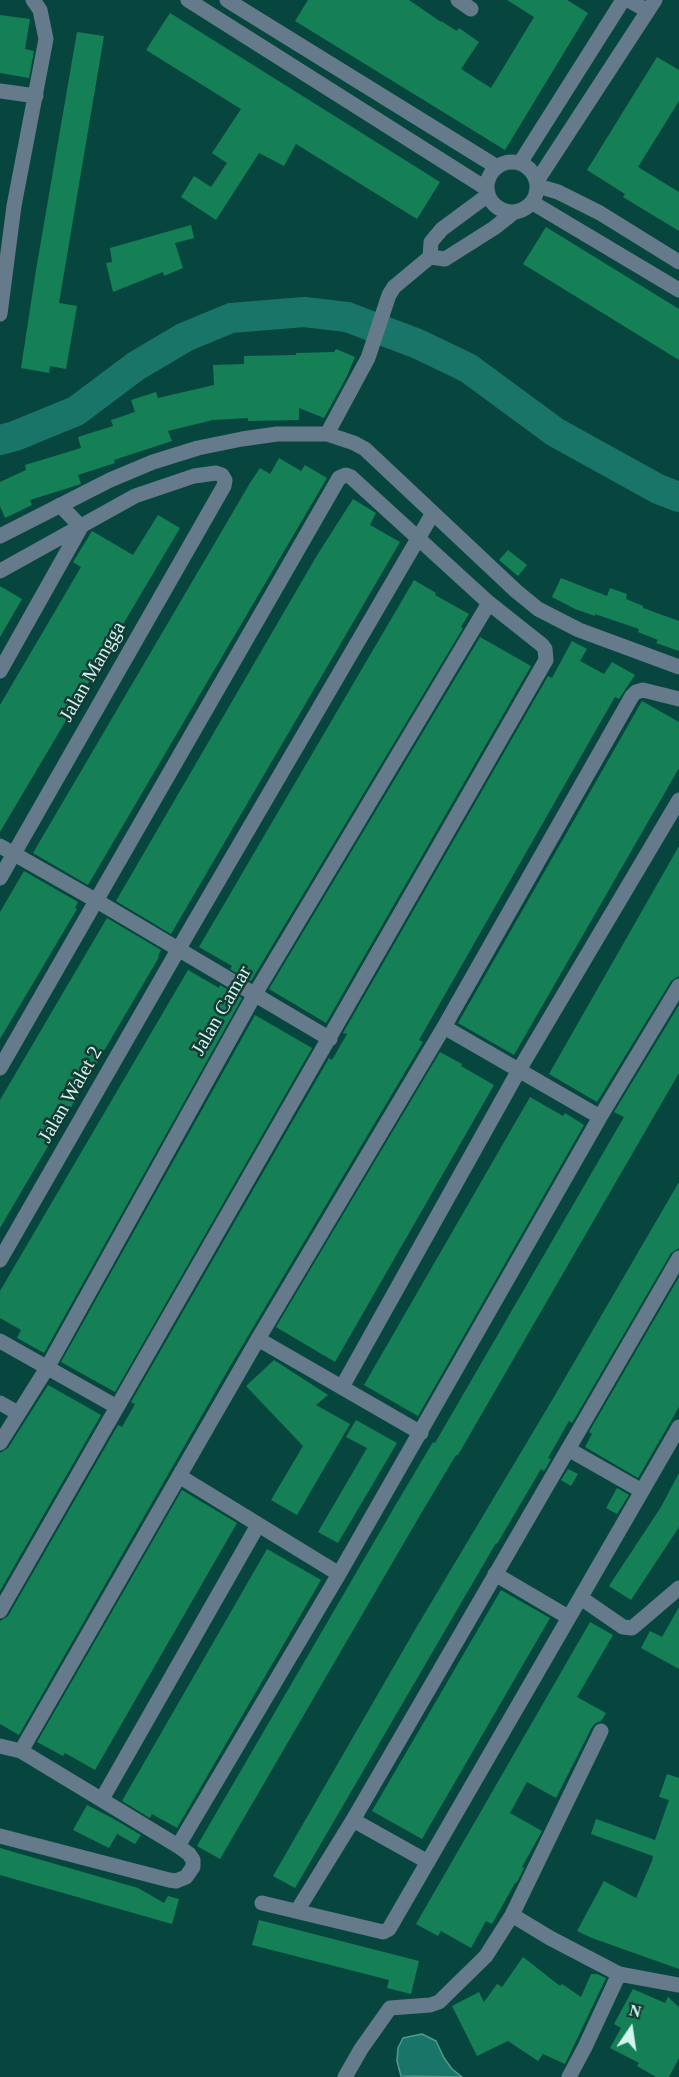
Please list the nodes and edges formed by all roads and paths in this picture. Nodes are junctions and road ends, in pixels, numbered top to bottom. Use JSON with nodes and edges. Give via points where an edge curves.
{"nodes":[{"id":1,"x":33,"y":0,"type":"edge"},
{"id":2,"x":188,"y":0,"type":"edge"},
{"id":3,"x":227,"y":0,"type":"edge"},
{"id":4,"x":458,"y":0,"type":"edge"},
{"id":5,"x":623,"y":0,"type":"edge"},
{"id":6,"x":628,"y":0,"type":"edge"},
{"id":7,"x":652,"y":6,"type":"edge"},
{"id":8,"x":471,"y":9,"type":"dead end"},
{"id":9,"x":255,"y":17,"type":"junction"},
{"id":10,"x":243,"y":35,"type":"junction"},
{"id":11,"x":0,"y":91,"type":"edge"},
{"id":12,"x":36,"y":96,"type":"junction"},
{"id":13,"x":520,"y":163,"type":"junction"},
{"id":14,"x":497,"y":167,"type":"junction"},
{"id":15,"x":537,"y":183,"type":"junction"},
{"id":16,"x":487,"y":192,"type":"junction"},
{"id":17,"x":533,"y":203,"type":"junction"},
{"id":18,"x":7,"y":204,"type":"edge"},
{"id":19,"x":513,"y":213,"type":"junction"},
{"id":20,"x":430,"y":257,"type":"junction"},
{"id":21,"x":679,"y":262,"type":"edge"},
{"id":22,"x":679,"y":290,"type":"edge"},
{"id":23,"x":0,"y":308,"type":"edge"},
{"id":24,"x":327,"y":434,"type":"junction"},
{"id":25,"x":60,"y":505,"type":"junction"},
{"id":26,"x":433,"y":513,"type":"junction"},
{"id":27,"x":81,"y":528,"type":"junction"},
{"id":28,"x":0,"y":536,"type":"edge"},
{"id":29,"x":419,"y":537,"type":"junction"},
{"id":30,"x":0,"y":571,"type":"edge"},
{"id":31,"x":489,"y":603,"type":"junction"},
{"id":32,"x":679,"y":667,"type":"edge"},
{"id":33,"x":0,"y":671,"type":"edge"},
{"id":34,"x":679,"y":699,"type":"edge"},
{"id":35,"x":679,"y":800,"type":"edge"},
{"id":36,"x":7,"y":850,"type":"edge"},
{"id":37,"x":0,"y":878,"type":"edge"},
{"id":38,"x":97,"y":900,"type":"junction"},
{"id":39,"x":178,"y":950,"type":"junction"},
{"id":40,"x":679,"y":986,"type":"edge"},
{"id":41,"x":255,"y":994,"type":"junction"},
{"id":42,"x":444,"y":1027,"type":"junction"},
{"id":43,"x":330,"y":1039,"type":"junction"},
{"id":44,"x":0,"y":1068,"type":"edge"},
{"id":45,"x":519,"y":1070,"type":"junction"},
{"id":46,"x":600,"y":1118,"type":"junction"},
{"id":47,"x":679,"y":1258,"type":"edge"},
{"id":48,"x":0,"y":1260,"type":"edge"},
{"id":49,"x":258,"y":1339,"type":"junction"},
{"id":50,"x":0,"y":1341,"type":"edge"},
{"id":51,"x":47,"y":1368,"type":"junction"},
{"id":52,"x":342,"y":1387,"type":"junction"},
{"id":53,"x":0,"y":1403,"type":"edge"},
{"id":54,"x":117,"y":1407,"type":"junction"},
{"id":55,"x":18,"y":1413,"type":"junction"},
{"id":56,"x":679,"y":1427,"type":"edge"},
{"id":57,"x":421,"y":1433,"type":"junction"},
{"id":58,"x":0,"y":1443,"type":"edge"},
{"id":59,"x":568,"y":1449,"type":"junction"},
{"id":60,"x":179,"y":1476,"type":"junction"},
{"id":61,"x":642,"y":1491,"type":"junction"},
{"id":62,"x":258,"y":1525,"type":"junction"},
{"id":63,"x":339,"y":1574,"type":"junction"},
{"id":64,"x":495,"y":1574,"type":"junction"},
{"id":65,"x":679,"y":1588,"type":"edge"},
{"id":66,"x":581,"y":1598,"type":"junction"},
{"id":67,"x":0,"y":1611,"type":"edge"},
{"id":68,"x":568,"y":1617,"type":"junction"},
{"id":69,"x":601,"y":1731,"type":"dead end"},
{"id":70,"x":0,"y":1746,"type":"edge"},
{"id":71,"x":21,"y":1751,"type":"junction"},
{"id":72,"x":102,"y":1799,"type":"junction"},
{"id":73,"x":353,"y":1820,"type":"junction"},
{"id":74,"x":0,"y":1836,"type":"edge"},
{"id":75,"x":178,"y":1846,"type":"junction"},
{"id":76,"x":428,"y":1862,"type":"junction"},
{"id":77,"x":262,"y":1903,"type":"dead end"},
{"id":78,"x":297,"y":1911,"type":"junction"},
{"id":79,"x":513,"y":1916,"type":"junction"},
{"id":80,"x":619,"y":1974,"type":"junction"},
{"id":81,"x":679,"y":1985,"type":"edge"},
{"id":82,"x":345,"y":2077,"type":"edge"},
{"id":83,"x":569,"y":2077,"type":"edge"}],
"edges":[{"from":1,"to":12,"type":"street","via":[[40,10],[46,39]]},
{"from":2,"to":10,"type":"street"},
{"from":3,"to":9,"type":"street"},
{"from":4,"to":8,"type":"street"},
{"from":5,"to":13,"type":"street"},
{"from":6,"to":7,"type":"street"},
{"from":7,"to":15,"type":"street"},
{"from":9,"to":10,"type":"street"},
{"from":9,"to":14,"type":"street"},
{"from":10,"to":16,"type":"street"},
{"from":11,"to":12,"type":"street"},
{"from":12,"to":18,"type":"street"},
{"from":13,"to":14,"type":"street","via":[[508,162]]},
{"from":13,"to":15,"type":"street"},
{"from":14,"to":16,"type":"street","via":[[489,177]]},
{"from":15,"to":17,"type":"street"},
{"from":15,"to":21,"type":"street","via":[[600,213]]},
{"from":16,"to":19,"type":"street","via":[[493,204]]},
{"from":16,"to":20,"type":"street","via":[[442,229],[431,242]]},
{"from":17,"to":19,"type":"street"},
{"from":17,"to":22,"type":"street"},
{"from":18,"to":23,"type":"street"},
{"from":19,"to":20,"type":"street","via":[[445,259]]},
{"from":20,"to":24,"type":"street","via":[[394,287],[368,358]]},
{"from":24,"to":25,"type":"street","via":[[277,434],[198,448],[153,462]]},
{"from":24,"to":26,"type":"street","via":[[365,449]]},
{"from":25,"to":27,"type":"street"},
{"from":25,"to":28,"type":"street"},
{"from":26,"to":29,"type":"street","name":"Jalan Walet 2"},
{"from":26,"to":32,"type":"street","via":[[538,609],[579,630]]},
{"from":27,"to":30,"type":"street"},
{"from":27,"to":33,"type":"street"},
{"from":27,"to":36,"type":"street","name":"Jalan Mangga","via":[[135,496],[194,476],[216,473],[225,480]]},
{"from":29,"to":31,"type":"street"},
{"from":29,"to":38,"type":"street","via":[[351,477],[339,478]]},
{"from":29,"to":39,"type":"street","name":"Jalan Walet 2"},
{"from":31,"to":41,"type":"street","name":"Jalan Camar"},
{"from":31,"to":43,"type":"street","via":[[542,645],[546,660]]},
{"from":34,"to":42,"type":"street","via":[[642,690],[632,696]]},
{"from":35,"to":45,"type":"street"},
{"from":36,"to":37,"type":"street","name":"Jalan Mangga"},
{"from":36,"to":38,"type":"street"},
{"from":38,"to":39,"type":"street"},
{"from":38,"to":44,"type":"street"},
{"from":39,"to":41,"type":"street"},
{"from":39,"to":48,"type":"street","name":"Jalan Walet 2"},
{"from":40,"to":46,"type":"street"},
{"from":41,"to":43,"type":"street"},
{"from":41,"to":51,"type":"street","name":"Jalan Camar"},
{"from":42,"to":45,"type":"street"},
{"from":42,"to":49,"type":"street"},
{"from":43,"to":54,"type":"street"},
{"from":45,"to":46,"type":"street"},
{"from":45,"to":52,"type":"street"},
{"from":46,"to":57,"type":"street"},
{"from":47,"to":59,"type":"street"},
{"from":49,"to":52,"type":"street"},
{"from":49,"to":60,"type":"street"},
{"from":50,"to":51,"type":"street"},
{"from":51,"to":54,"type":"street"},
{"from":51,"to":55,"type":"street","name":"Jalan Camar"},
{"from":52,"to":57,"type":"street"},
{"from":53,"to":55,"type":"street"},
{"from":54,"to":67,"type":"street"},
{"from":55,"to":58,"type":"street","name":"Jalan Camar"},
{"from":56,"to":61,"type":"street"},
{"from":57,"to":63,"type":"street"},
{"from":59,"to":61,"type":"street"},
{"from":59,"to":64,"type":"street"},
{"from":60,"to":62,"type":"street"},
{"from":60,"to":71,"type":"street"},
{"from":61,"to":66,"type":"street"},
{"from":62,"to":63,"type":"street"},
{"from":62,"to":72,"type":"street"},
{"from":63,"to":75,"type":"street"},
{"from":64,"to":68,"type":"street"},
{"from":64,"to":73,"type":"street"},
{"from":65,"to":66,"type":"street","via":[[632,1628],[623,1627]]},
{"from":66,"to":68,"type":"street"},
{"from":68,"to":76,"type":"street"},
{"from":69,"to":79,"type":"street"},
{"from":70,"to":71,"type":"street"},
{"from":71,"to":72,"type":"street"},
{"from":72,"to":75,"type":"street"},
{"from":73,"to":76,"type":"street"},
{"from":73,"to":78,"type":"street"},
{"from":74,"to":75,"type":"street","via":[[176,1881],[189,1874],[193,1863]]},
{"from":76,"to":78,"type":"street","via":[[386,1931]]},
{"from":77,"to":78,"type":"street"},
{"from":79,"to":80,"type":"street"},
{"from":79,"to":82,"type":"street","via":[[486,1956],[445,1998],[430,2005],[395,2006],[387,2011]]},
{"from":80,"to":81,"type":"street"},
{"from":80,"to":83,"type":"street"}]}
